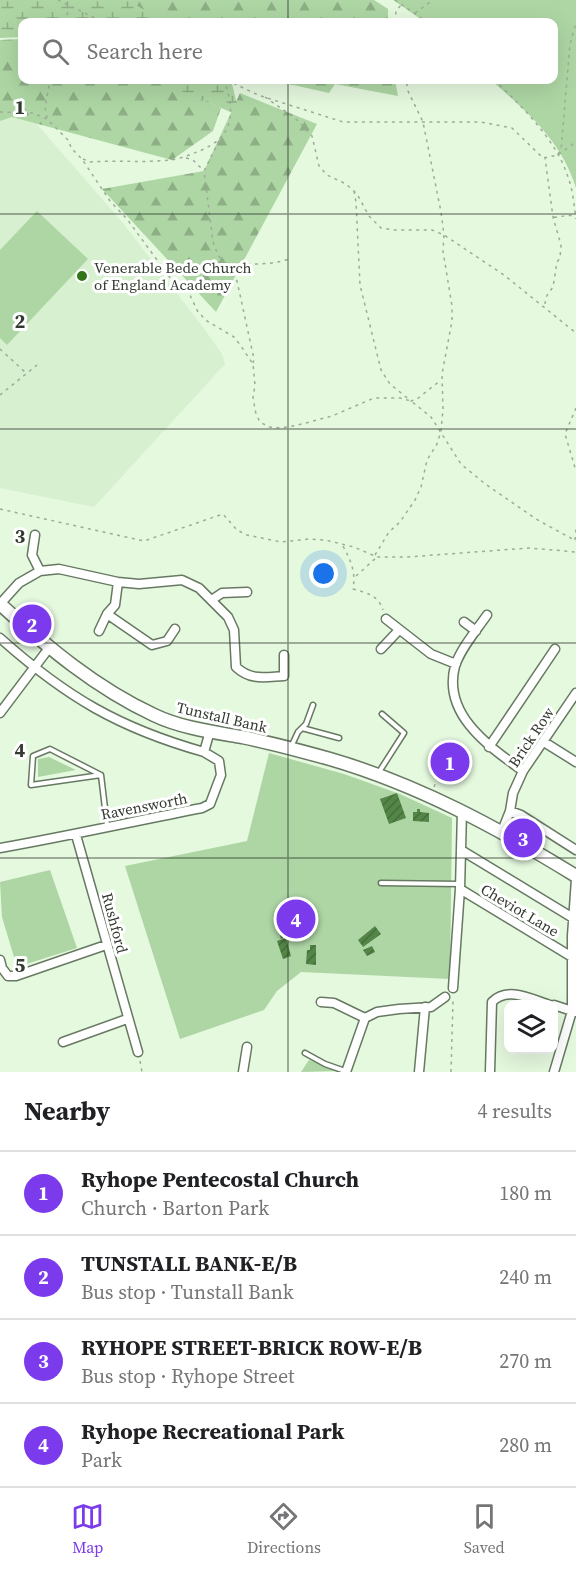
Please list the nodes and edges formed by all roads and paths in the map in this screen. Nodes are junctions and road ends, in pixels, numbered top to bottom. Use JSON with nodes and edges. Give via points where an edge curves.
{"nodes":[{"id":1,"x":58,"y":0,"type":"edge"},
{"id":2,"x":394,"y":0,"type":"edge"},
{"id":3,"x":433,"y":0,"type":"edge"},
{"id":4,"x":401,"y":5,"type":"junction"},
{"id":5,"x":70,"y":7,"type":"junction"},
{"id":6,"x":414,"y":14,"type":"junction"},
{"id":7,"x":66,"y":18,"type":"edge"},
{"id":8,"x":94,"y":18,"type":"edge"},
{"id":9,"x":395,"y":18,"type":"edge"},
{"id":10,"x":420,"y":18,"type":"edge"},
{"id":11,"x":576,"y":23,"type":"edge"},
{"id":12,"x":49,"y":84,"type":"edge"},
{"id":13,"x":227,"y":84,"type":"edge"},
{"id":14,"x":235,"y":84,"type":"edge"},
{"id":15,"x":407,"y":84,"type":"edge"},
{"id":16,"x":498,"y":84,"type":"edge"},
{"id":17,"x":265,"y":97,"type":"junction"},
{"id":18,"x":0,"y":112,"type":"edge"},
{"id":19,"x":47,"y":119,"type":"junction"},
{"id":20,"x":423,"y":122,"type":"junction"},
{"id":21,"x":219,"y":141,"type":"junction"},
{"id":22,"x":576,"y":142,"type":"edge"},
{"id":23,"x":558,"y":155,"type":"junction"},
{"id":24,"x":184,"y":157,"type":"junction"},
{"id":25,"x":545,"y":157,"type":"junction"},
{"id":26,"x":82,"y":159,"type":"junction"},
{"id":27,"x":204,"y":171,"type":"junction"},
{"id":28,"x":354,"y":190,"type":"junction"},
{"id":29,"x":553,"y":217,"type":"junction"},
{"id":30,"x":576,"y":217,"type":"edge"},
{"id":31,"x":444,"y":235,"type":"junction"},
{"id":32,"x":289,"y":259,"type":"dead end"},
{"id":33,"x":224,"y":263,"type":"junction"},
{"id":34,"x":544,"y":306,"type":"junction"},
{"id":35,"x":576,"y":333,"type":"edge"},
{"id":36,"x":0,"y":349,"type":"edge"},
{"id":37,"x":253,"y":364,"type":"junction"},
{"id":38,"x":37,"y":365,"type":"dead end"},
{"id":39,"x":26,"y":373,"type":"junction"},
{"id":40,"x":442,"y":380,"type":"junction"},
{"id":41,"x":0,"y":395,"type":"edge"},
{"id":42,"x":411,"y":401,"type":"junction"},
{"id":43,"x":576,"y":408,"type":"edge"},
{"id":44,"x":441,"y":431,"type":"junction"},
{"id":45,"x":576,"y":471,"type":"edge"},
{"id":46,"x":0,"y":509,"type":"edge"},
{"id":47,"x":576,"y":529,"type":"edge"},
{"id":48,"x":35,"y":535,"type":"dead end"},
{"id":49,"x":576,"y":541,"type":"edge"},
{"id":50,"x":343,"y":545,"type":"junction"},
{"id":51,"x":576,"y":552,"type":"edge"},
{"id":52,"x":376,"y":557,"type":"junction"},
{"id":53,"x":40,"y":571,"type":"junction"},
{"id":54,"x":355,"y":576,"type":"junction"},
{"id":55,"x":118,"y":582,"type":"junction"},
{"id":56,"x":247,"y":592,"type":"dead end"},
{"id":57,"x":213,"y":599,"type":"junction"},
{"id":58,"x":0,"y":604,"type":"edge"},
{"id":59,"x":107,"y":614,"type":"junction"},
{"id":60,"x":487,"y":615,"type":"dead end"},
{"id":61,"x":386,"y":619,"type":"joint"},
{"id":62,"x":464,"y":622,"type":"dead end"},
{"id":63,"x":175,"y":628,"type":"dead end"},
{"id":64,"x":399,"y":630,"type":"junction"},
{"id":65,"x":99,"y":631,"type":"dead end"},
{"id":66,"x":476,"y":631,"type":"junction"},
{"id":67,"x":0,"y":638,"type":"edge"},
{"id":68,"x":49,"y":648,"type":"junction"},
{"id":69,"x":381,"y":649,"type":"dead end"},
{"id":70,"x":555,"y":649,"type":"dead end"},
{"id":71,"x":284,"y":655,"type":"dead end"},
{"id":72,"x":537,"y":656,"type":"dead end"},
{"id":73,"x":547,"y":662,"type":"junction"},
{"id":74,"x":456,"y":664,"type":"junction"},
{"id":75,"x":34,"y":669,"type":"junction"},
{"id":76,"x":576,"y":693,"type":"edge"},
{"id":77,"x":313,"y":705,"type":"dead end"},
{"id":78,"x":0,"y":713,"type":"edge"},
{"id":79,"x":382,"y":714,"type":"dead end"},
{"id":80,"x":303,"y":728,"type":"junction"},
{"id":81,"x":210,"y":731,"type":"junction"},
{"id":82,"x":339,"y":738,"type":"dead end"},
{"id":83,"x":544,"y":742,"type":"junction"},
{"id":84,"x":489,"y":747,"type":"junction"},
{"id":85,"x":291,"y":748,"type":"junction"},
{"id":86,"x":204,"y":752,"type":"junction"},
{"id":87,"x":576,"y":762,"type":"edge"},
{"id":88,"x":442,"y":767,"type":"dead end"},
{"id":89,"x":523,"y":771,"type":"junction"},
{"id":90,"x":101,"y":775,"type":"junction"},
{"id":91,"x":377,"y":776,"type":"junction"},
{"id":92,"x":430,"y":796,"type":"junction"},
{"id":93,"x":462,"y":811,"type":"junction"},
{"id":94,"x":510,"y":811,"type":"junction"},
{"id":95,"x":107,"y":826,"type":"junction"},
{"id":96,"x":502,"y":831,"type":"junction"},
{"id":97,"x":76,"y":835,"type":"junction"},
{"id":98,"x":0,"y":848,"type":"edge"},
{"id":99,"x":461,"y":850,"type":"junction"},
{"id":100,"x":576,"y":850,"type":"edge"},
{"id":101,"x":576,"y":878,"type":"edge"},
{"id":102,"x":381,"y":883,"type":"dead end"},
{"id":103,"x":460,"y":886,"type":"junction"},
{"id":104,"x":573,"y":918,"type":"junction"},
{"id":105,"x":574,"y":937,"type":"edge"},
{"id":106,"x":106,"y":945,"type":"junction"},
{"id":107,"x":572,"y":957,"type":"junction"},
{"id":108,"x":0,"y":960,"type":"edge"},
{"id":109,"x":453,"y":988,"type":"joint"},
{"id":110,"x":445,"y":997,"type":"dead end"},
{"id":111,"x":534,"y":1000,"type":"edge"},
{"id":112,"x":321,"y":1002,"type":"dead end"},
{"id":113,"x":425,"y":1007,"type":"junction"},
{"id":114,"x":558,"y":1007,"type":"edge"},
{"id":115,"x":574,"y":1011,"type":"edge"},
{"id":116,"x":365,"y":1018,"type":"junction"},
{"id":117,"x":128,"y":1019,"type":"junction"},
{"id":118,"x":63,"y":1042,"type":"dead end"},
{"id":119,"x":247,"y":1047,"type":"dead end"},
{"id":120,"x":138,"y":1052,"type":"joint"},
{"id":121,"x":305,"y":1053,"type":"dead end"},
{"id":122,"x":142,"y":1072,"type":"edge"},
{"id":123,"x":243,"y":1072,"type":"edge"},
{"id":124,"x":347,"y":1072,"type":"edge"},
{"id":125,"x":419,"y":1072,"type":"edge"},
{"id":126,"x":450,"y":1072,"type":"edge"},
{"id":127,"x":490,"y":1072,"type":"edge"},
{"id":128,"x":554,"y":1072,"type":"edge"}],
"edges":[{"from":1,"to":5,"type":"path"},
{"from":2,"to":4,"type":"path"},
{"from":3,"to":6,"type":"path"},
{"from":4,"to":6,"type":"path"},
{"from":4,"to":9,"type":"path"},
{"from":5,"to":7,"type":"path"},
{"from":5,"to":8,"type":"path"},
{"from":6,"to":10,"type":"path"},
{"from":11,"to":23,"type":"path","via":[[570,44]]},
{"from":12,"to":19,"type":"path"},
{"from":13,"to":21,"type":"path","via":[[231,112]]},
{"from":14,"to":17,"type":"path"},
{"from":15,"to":20,"type":"path"},
{"from":16,"to":23,"type":"path","via":[[541,130]]},
{"from":17,"to":20,"type":"path","via":[[343,122]]},
{"from":17,"to":28,"type":"path","via":[[312,136],[319,166],[327,175]]},
{"from":18,"to":19,"type":"path","via":[[33,113]]},
{"from":19,"to":26,"type":"path"},
{"from":20,"to":25,"type":"path","via":[[481,122],[512,128]]},
{"from":20,"to":31,"type":"path"},
{"from":21,"to":24,"type":"path"},
{"from":21,"to":27,"type":"path"},
{"from":22,"to":23,"type":"path"},
{"from":23,"to":25,"type":"path"},
{"from":23,"to":30,"type":"path","via":[[568,175]]},
{"from":24,"to":26,"type":"path","via":[[90,162]]},
{"from":24,"to":27,"type":"path"},
{"from":25,"to":29,"type":"path"},
{"from":26,"to":37,"type":"path","via":[[171,279],[189,293],[198,312],[234,337]]},
{"from":27,"to":33,"type":"path","via":[[213,242]]},
{"from":28,"to":31,"type":"path","via":[[381,228],[432,230]]},
{"from":28,"to":42,"type":"path","via":[[360,285],[381,370],[390,384]]},
{"from":29,"to":30,"type":"path"},
{"from":29,"to":34,"type":"path","via":[[561,244],[560,258]]},
{"from":31,"to":34,"type":"path"},
{"from":31,"to":40,"type":"path","via":[[452,321]]},
{"from":32,"to":33,"type":"path"},
{"from":33,"to":37,"type":"path","via":[[237,281]]},
{"from":34,"to":35,"type":"path"},
{"from":36,"to":39,"type":"path"},
{"from":37,"to":42,"type":"path","via":[[256,414],[260,423],[269,427],[281,428],[332,416],[374,398]]},
{"from":38,"to":39,"type":"path"},
{"from":39,"to":41,"type":"path"},
{"from":40,"to":42,"type":"path"},
{"from":40,"to":44,"type":"path"},
{"from":42,"to":44,"type":"path","via":[[427,412]]},
{"from":43,"to":45,"type":"path","via":[[565,434]]},
{"from":44,"to":49,"type":"path","via":[[461,464],[484,483]]},
{"from":44,"to":52,"type":"path","via":[[415,500],[389,532]]},
{"from":46,"to":50,"type":"path","via":[[144,541],[223,513],[237,530],[247,535],[280,542],[309,539]]},
{"from":47,"to":49,"type":"path"},
{"from":48,"to":53,"type":"street","via":[[32,555]]},
{"from":50,"to":52,"type":"path"},
{"from":50,"to":54,"type":"path"},
{"from":51,"to":52,"type":"path","via":[[529,548]]},
{"from":52,"to":54,"type":"path"},
{"from":53,"to":55,"type":"street","via":[[59,568]]},
{"from":53,"to":58,"type":"street","via":[[19,583]]},
{"from":54,"to":61,"type":"path","via":[[353,589],[373,595]]},
{"from":55,"to":57,"type":"street","via":[[182,580]]},
{"from":55,"to":59,"type":"street","via":[[115,605]]},
{"from":56,"to":57,"type":"street","via":[[222,593]]},
{"from":57,"to":71,"type":"street","via":[[234,630],[236,667],[244,675],[284,676]]},
{"from":58,"to":68,"type":"main road","name":"Tunstall Bank"},
{"from":59,"to":63,"type":"street","via":[[152,645],[167,641]]},
{"from":59,"to":65,"type":"street"},
{"from":60,"to":66,"type":"street"},
{"from":61,"to":64,"type":"street"},
{"from":62,"to":66,"type":"street"},
{"from":64,"to":69,"type":"street"},
{"from":64,"to":74,"type":"street","via":[[431,654]]},
{"from":66,"to":74,"type":"street"},
{"from":67,"to":75,"type":"street"},
{"from":68,"to":75,"type":"street"},
{"from":68,"to":81,"type":"main road","name":"Tunstall Bank","via":[[128,703],[158,717]]},
{"from":70,"to":73,"type":"street"},
{"from":72,"to":73,"type":"street"},
{"from":73,"to":84,"type":"street"},
{"from":74,"to":84,"type":"street","via":[[453,685],[463,717]]},
{"from":75,"to":78,"type":"street"},
{"from":75,"to":86,"type":"street","via":[[122,723]]},
{"from":76,"to":83,"type":"street","name":"Brick Row"},
{"from":77,"to":80,"type":"lane"},
{"from":79,"to":91,"type":"lane","via":[[404,735]]},
{"from":80,"to":82,"type":"lane"},
{"from":80,"to":85,"type":"lane"},
{"from":81,"to":85,"type":"main road","name":"Tunstall Bank"},
{"from":81,"to":86,"type":"street"},
{"from":83,"to":87,"type":"street"},
{"from":83,"to":89,"type":"street","name":"Brick Row"},
{"from":84,"to":89,"type":"street"},
{"from":85,"to":91,"type":"main road","name":"Tunstall Bank"},
{"from":86,"to":95,"type":"street","name":"Ravensworth","via":[[219,760],[221,774],[210,804]]},
{"from":88,"to":92,"type":"path"},
{"from":89,"to":94,"type":"street","name":"Brick Row"},
{"from":90,"to":90,"type":"lane","via":[[50,749],[33,756],[31,786]]},
{"from":90,"to":95,"type":"lane"},
{"from":91,"to":92,"type":"main road","name":"Tunstall Bank"},
{"from":92,"to":93,"type":"main road","name":"Tunstall Bank"},
{"from":93,"to":96,"type":"main road","name":"Tunstall Bank"},
{"from":93,"to":99,"type":"street","name":"Cheviot Lane"},
{"from":94,"to":96,"type":"street","name":"Brick Row"},
{"from":94,"to":100,"type":"street"},
{"from":95,"to":97,"type":"street","name":"Ravensworth"},
{"from":96,"to":101,"type":"main road","name":"Tunstall Bank"},
{"from":97,"to":98,"type":"street","name":"Ravensworth"},
{"from":97,"to":106,"type":"street","name":"Rushford"},
{"from":99,"to":103,"type":"street","name":"Cheviot Lane"},
{"from":99,"to":104,"type":"street"},
{"from":101,"to":104,"type":"street"},
{"from":102,"to":103,"type":"lane"},
{"from":103,"to":107,"type":"street","name":"Cheviot Lane"},
{"from":103,"to":109,"type":"street"},
{"from":104,"to":105,"type":"street"},
{"from":105,"to":107,"type":"street"},
{"from":106,"to":108,"type":"street","via":[[16,976],[8,976]]},
{"from":106,"to":117,"type":"street","name":"Rushford"},
{"from":107,"to":115,"type":"street"},
{"from":109,"to":126,"type":"path"},
{"from":110,"to":113,"type":"street"},
{"from":111,"to":127,"type":"street","via":[[509,993],[492,1002]]},
{"from":112,"to":116,"type":"street","via":[[334,1003]]},
{"from":113,"to":116,"type":"street","via":[[377,1012]]},
{"from":113,"to":125,"type":"street"},
{"from":114,"to":115,"type":"street"},
{"from":115,"to":128,"type":"street"},
{"from":116,"to":124,"type":"street"},
{"from":117,"to":118,"type":"street"},
{"from":117,"to":120,"type":"street","name":"Rushford"},
{"from":119,"to":123,"type":"street"},
{"from":120,"to":122,"type":"path"},
{"from":121,"to":124,"type":"lane"}]}
